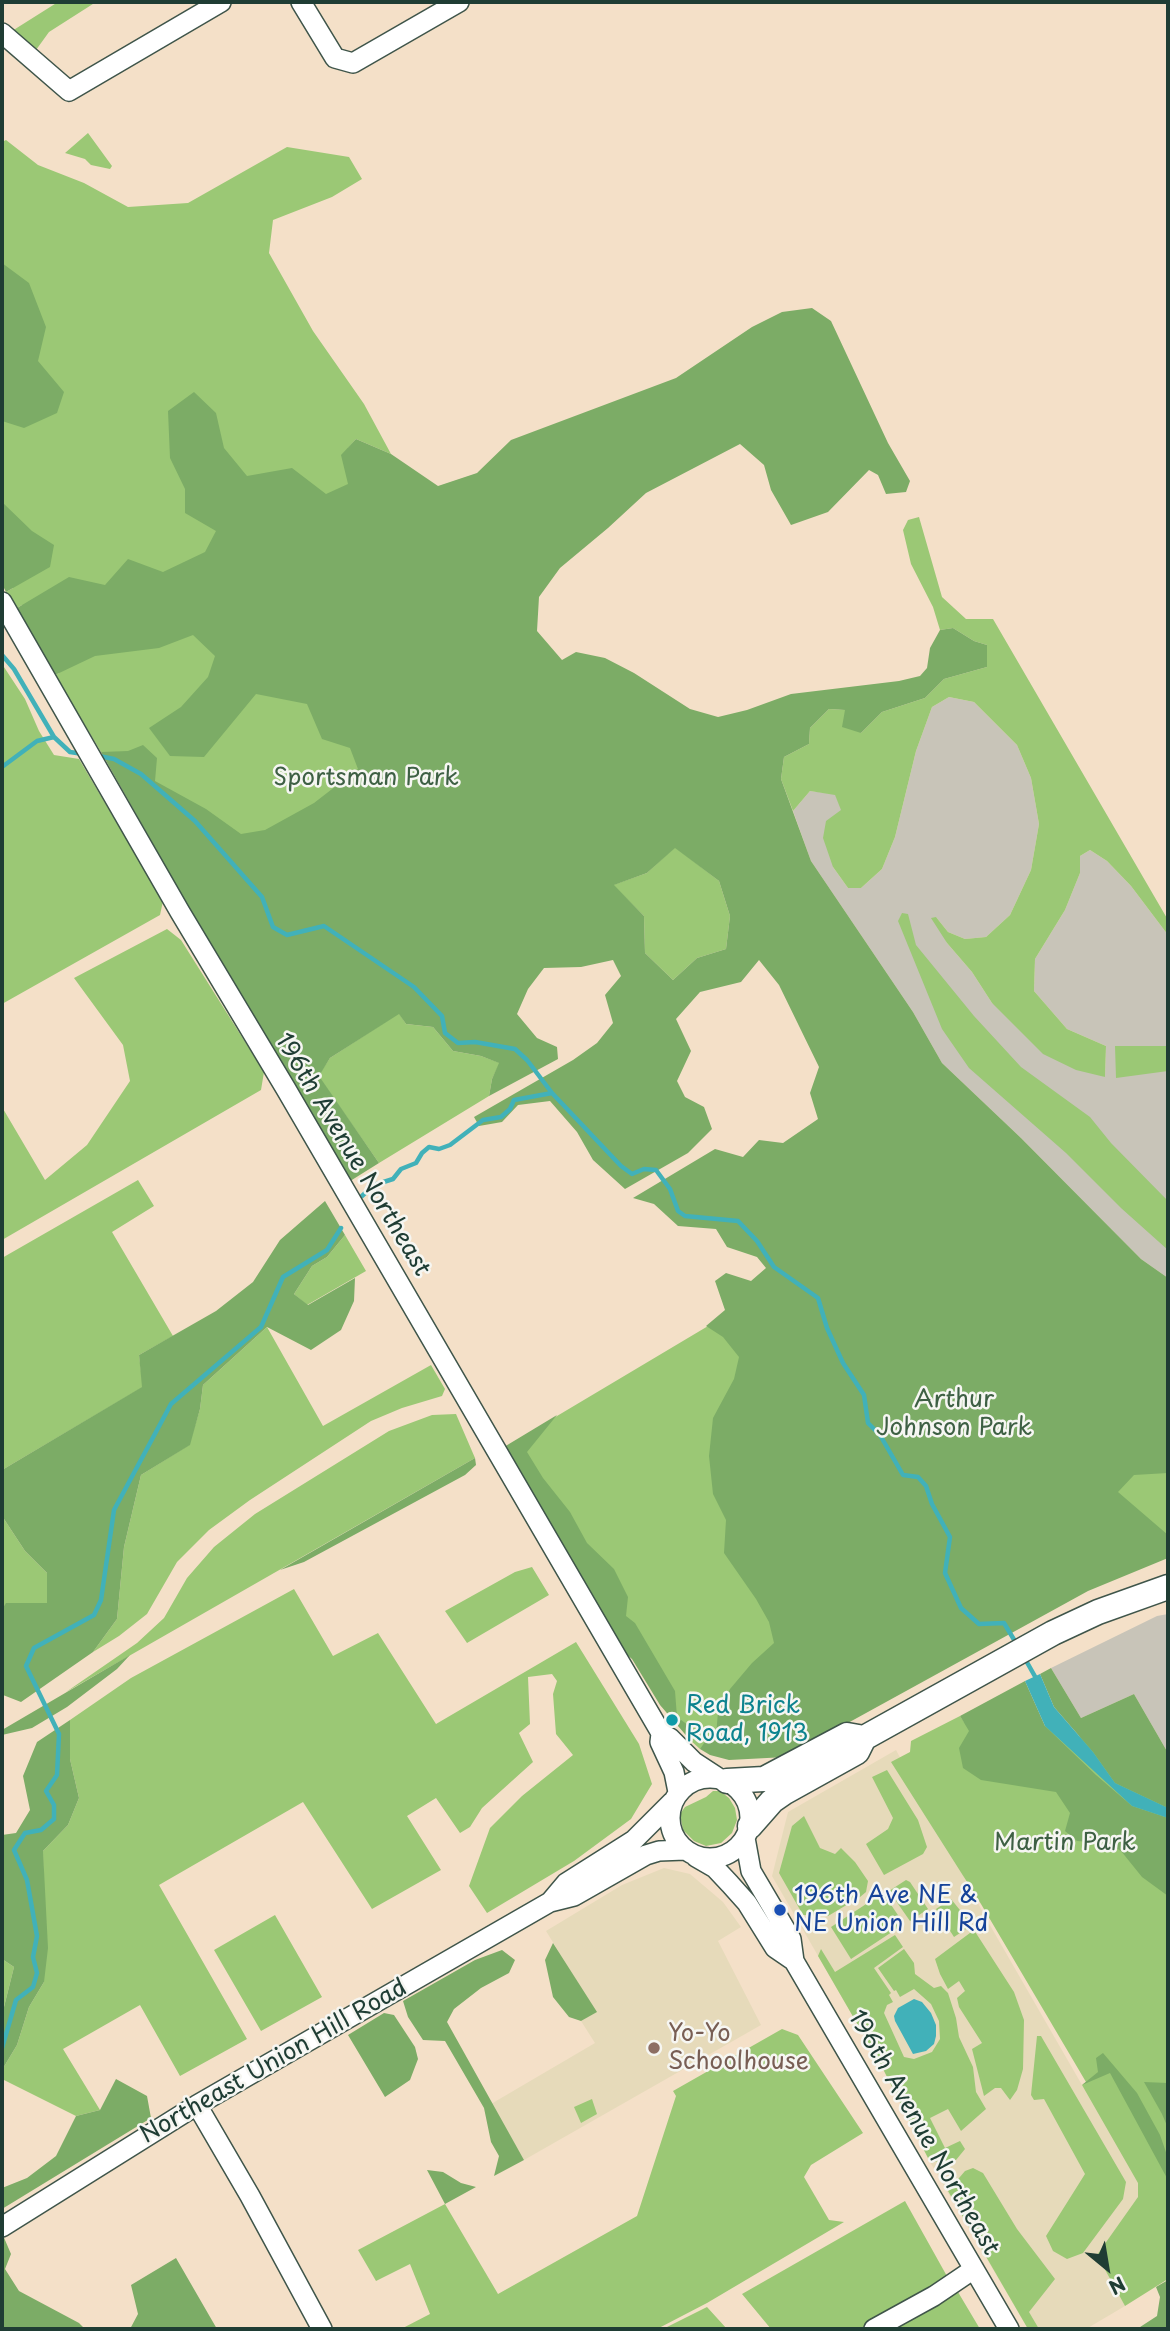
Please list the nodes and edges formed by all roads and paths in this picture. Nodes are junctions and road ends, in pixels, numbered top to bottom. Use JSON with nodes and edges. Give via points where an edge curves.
{"nodes":[{"id":1,"x":221,"y":2,"type":"edge"},
{"id":2,"x":301,"y":2,"type":"edge"},
{"id":3,"x":459,"y":2,"type":"edge"},
{"id":4,"x":2,"y":33,"type":"edge"},
{"id":5,"x":2,"y":602,"type":"edge"},
{"id":6,"x":1168,"y":1587,"type":"edge"},
{"id":7,"x":661,"y":1733,"type":"junction"},
{"id":8,"x":864,"y":1738,"type":"junction"},
{"id":9,"x":724,"y":1780,"type":"junction"},
{"id":10,"x":675,"y":1797,"type":"junction"},
{"id":11,"x":747,"y":1832,"type":"junction"},
{"id":12,"x":689,"y":1853,"type":"junction"},
{"id":13,"x":550,"y":1902,"type":"junction"},
{"id":14,"x":794,"y":1961,"type":"junction"},
{"id":15,"x":197,"y":2105,"type":"junction"},
{"id":16,"x":2,"y":2227,"type":"edge"},
{"id":17,"x":974,"y":2269,"type":"junction"},
{"id":18,"x":322,"y":2329,"type":"edge"},
{"id":19,"x":874,"y":2329,"type":"edge"},
{"id":20,"x":1009,"y":2329,"type":"edge"}],
"edges":[{"from":1,"to":4,"type":"street","via":[[69,91]]},
{"from":2,"to":3,"type":"street","via":[[336,59],[353,63]]},
{"from":5,"to":7,"type":"street","name":"196th Avenue Northeast"},
{"from":6,"to":8,"type":"main road","via":[[1053,1633]]},
{"from":7,"to":9,"type":"street","name":"196th Avenue Northeast","via":[[694,1762]]},
{"from":7,"to":10,"type":"street","name":"196th Avenue Northeast","via":[[660,1742],[674,1772]]},
{"from":8,"to":9,"type":"main road","via":[[847,1735],[764,1779]]},
{"from":8,"to":11,"type":"main road","via":[[857,1752],[772,1801]]},
{"from":9,"to":10,"type":"street","via":[[698,1779]]},
{"from":9,"to":11,"type":"street","via":[[746,1799],[750,1812]]},
{"from":10,"to":12,"type":"street","via":[[670,1828]]},
{"from":10,"to":13,"type":"street","name":"Northeast Union Hill Road","via":[[634,1840],[566,1883]]},
{"from":11,"to":12,"type":"street","via":[[728,1854],[717,1858]]},
{"from":11,"to":14,"type":"street","name":"196th Avenue Northeast","via":[[751,1871],[791,1939]]},
{"from":12,"to":13,"type":"street","name":"Northeast Union Hill Road","via":[[646,1855],[574,1896]]},
{"from":12,"to":14,"type":"street","name":"196th Avenue Northeast","via":[[715,1868],[747,1903],[775,1948]]},
{"from":13,"to":15,"type":"street","name":"Northeast Union Hill Road"},
{"from":14,"to":17,"type":"street","name":"196th Avenue Northeast"},
{"from":15,"to":16,"type":"street","name":"Northeast Union Hill Road"},
{"from":15,"to":18,"type":"street"},
{"from":17,"to":19,"type":"street"},
{"from":17,"to":20,"type":"street","name":"196th Avenue Northeast"}]}
